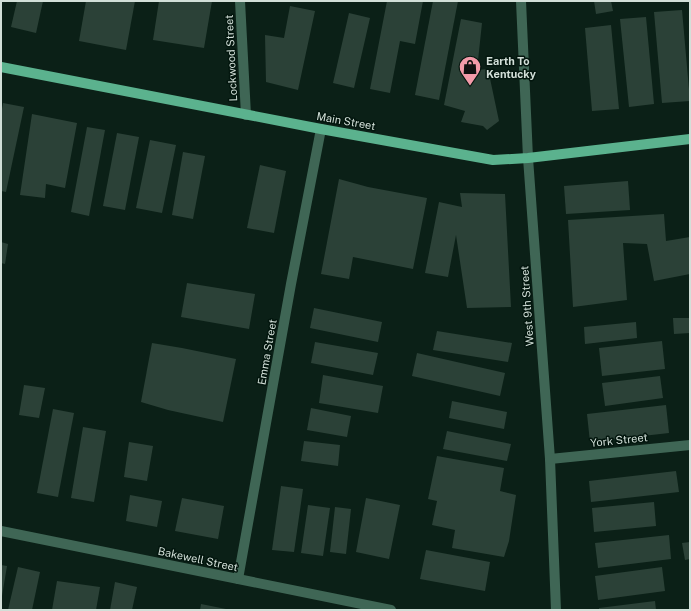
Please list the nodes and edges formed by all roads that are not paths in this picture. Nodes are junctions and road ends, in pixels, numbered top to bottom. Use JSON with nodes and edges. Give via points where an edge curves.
{"nodes":[{"id":1,"x":240,"y":1,"type":"edge"},
{"id":2,"x":521,"y":1,"type":"edge"},
{"id":3,"x":1,"y":67,"type":"edge"},
{"id":4,"x":246,"y":115,"type":"junction"},
{"id":5,"x":321,"y":129,"type":"junction"},
{"id":6,"x":690,"y":139,"type":"edge"},
{"id":7,"x":528,"y":158,"type":"junction"},
{"id":8,"x":690,"y":445,"type":"edge"},
{"id":9,"x":550,"y":459,"type":"junction"},
{"id":10,"x":1,"y":531,"type":"edge"},
{"id":11,"x":238,"y":579,"type":"junction"},
{"id":12,"x":391,"y":610,"type":"edge"},
{"id":13,"x":556,"y":610,"type":"edge"}],
"edges":[{"from":1,"to":4,"type":"street","name":"Lockwood Street"},
{"from":2,"to":7,"type":"street","name":"West 9th Street"},
{"from":3,"to":4,"type":"main road","name":"Main Street"},
{"from":4,"to":5,"type":"main road","name":"Main Street"},
{"from":5,"to":7,"type":"main road","name":"Main Street","via":[[493,160]]},
{"from":5,"to":11,"type":"street","name":"Emma Street"},
{"from":6,"to":7,"type":"main road","name":"Main Street"},
{"from":7,"to":9,"type":"street","name":"West 9th Street"},
{"from":8,"to":9,"type":"street","name":"York Street"},
{"from":9,"to":13,"type":"street","name":"West 9th Street"},
{"from":10,"to":11,"type":"street","name":"Bakewell Street"},
{"from":11,"to":12,"type":"street","name":"Bakewell Street"}]}
